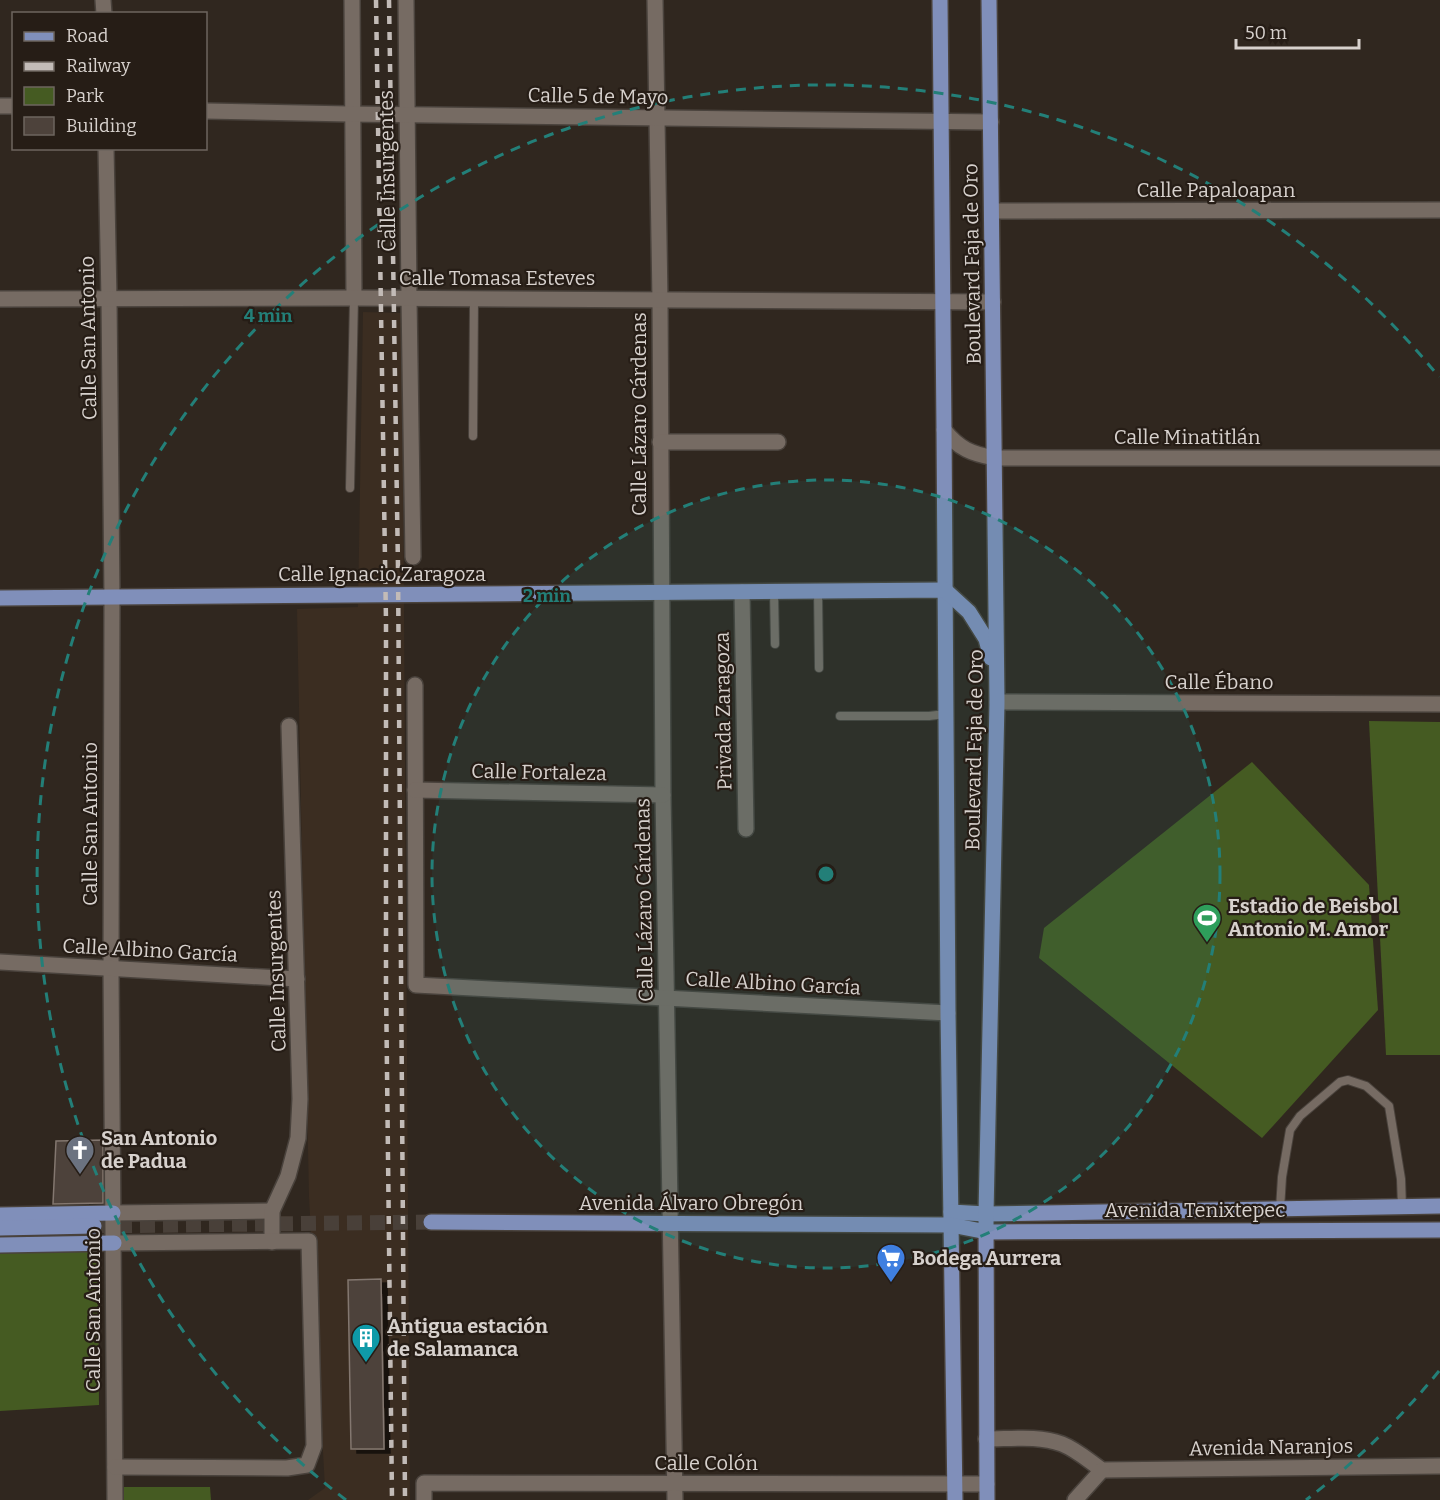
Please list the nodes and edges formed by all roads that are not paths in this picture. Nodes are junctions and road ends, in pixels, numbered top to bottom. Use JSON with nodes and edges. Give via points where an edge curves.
{"nodes":[{"id":1,"x":352,"y":0,"type":"edge"},
{"id":2,"x":406,"y":0,"type":"edge"},
{"id":3,"x":655,"y":0,"type":"edge"},
{"id":4,"x":940,"y":0,"type":"edge"},
{"id":5,"x":989,"y":0,"type":"edge"},
{"id":6,"x":207,"y":111,"type":"edge"},
{"id":7,"x":353,"y":114,"type":"junction"},
{"id":8,"x":407,"y":115,"type":"junction"},
{"id":9,"x":657,"y":118,"type":"junction"},
{"id":10,"x":941,"y":121,"type":"junction"},
{"id":11,"x":991,"y":122,"type":"junction"},
{"id":12,"x":106,"y":150,"type":"edge"},
{"id":13,"x":1440,"y":210,"type":"edge"},
{"id":14,"x":992,"y":211,"type":"junction"},
{"id":15,"x":354,"y":298,"type":"junction"},
{"id":16,"x":0,"y":299,"type":"edge"},
{"id":17,"x":109,"y":299,"type":"junction"},
{"id":18,"x":409,"y":299,"type":"junction"},
{"id":19,"x":474,"y":299,"type":"junction"},
{"id":20,"x":660,"y":300,"type":"junction"},
{"id":21,"x":942,"y":302,"type":"junction"},
{"id":22,"x":993,"y":302,"type":"junction"},
{"id":23,"x":944,"y":430,"type":"junction"},
{"id":24,"x":473,"y":436,"type":"dead end"},
{"id":25,"x":660,"y":442,"type":"junction"},
{"id":26,"x":778,"y":442,"type":"dead end"},
{"id":27,"x":995,"y":458,"type":"junction"},
{"id":28,"x":1440,"y":458,"type":"edge"},
{"id":29,"x":350,"y":488,"type":"dead end"},
{"id":30,"x":413,"y":557,"type":"dead end"},
{"id":31,"x":945,"y":590,"type":"junction"},
{"id":32,"x":818,"y":591,"type":"junction"},
{"id":33,"x":661,"y":592,"type":"junction"},
{"id":34,"x":742,"y":592,"type":"junction"},
{"id":35,"x":774,"y":592,"type":"junction"},
{"id":36,"x":112,"y":597,"type":"junction"},
{"id":37,"x":0,"y":598,"type":"edge"},
{"id":38,"x":775,"y":644,"type":"dead end"},
{"id":39,"x":819,"y":668,"type":"dead end"},
{"id":40,"x":415,"y":685,"type":"dead end"},
{"id":41,"x":998,"y":702,"type":"junction"},
{"id":42,"x":1440,"y":704,"type":"edge"},
{"id":43,"x":945,"y":714,"type":"junction"},
{"id":44,"x":840,"y":716,"type":"dead end"},
{"id":45,"x":289,"y":726,"type":"dead end"},
{"id":46,"x":415,"y":790,"type":"junction"},
{"id":47,"x":663,"y":795,"type":"junction"},
{"id":48,"x":746,"y":829,"type":"dead end"},
{"id":49,"x":0,"y":962,"type":"edge"},
{"id":50,"x":111,"y":969,"type":"junction"},
{"id":51,"x":297,"y":979,"type":"junction"},
{"id":52,"x":666,"y":998,"type":"junction"},
{"id":53,"x":948,"y":1013,"type":"junction"},
{"id":54,"x":1440,"y":1206,"type":"edge"},
{"id":55,"x":1402,"y":1207,"type":"junction"},
{"id":56,"x":1313,"y":1208,"type":"junction"},
{"id":57,"x":1280,"y":1209,"type":"junction"},
{"id":58,"x":272,"y":1211,"type":"junction"},
{"id":59,"x":113,"y":1213,"type":"junction"},
{"id":60,"x":986,"y":1214,"type":"junction"},
{"id":61,"x":0,"y":1215,"type":"edge"},
{"id":62,"x":951,"y":1219,"type":"junction"},
{"id":63,"x":431,"y":1222,"type":"tunnel mouth"},
{"id":64,"x":670,"y":1224,"type":"junction"},
{"id":65,"x":94,"y":1226,"type":"tunnel mouth"},
{"id":66,"x":0,"y":1228,"type":"edge"},
{"id":67,"x":1313,"y":1230,"type":"junction"},
{"id":68,"x":1440,"y":1230,"type":"edge"},
{"id":69,"x":987,"y":1232,"type":"junction"},
{"id":70,"x":273,"y":1242,"type":"junction"},
{"id":71,"x":114,"y":1243,"type":"junction"},
{"id":72,"x":0,"y":1245,"type":"edge"},
{"id":73,"x":986,"y":1439,"type":"junction"},
{"id":74,"x":1440,"y":1466,"type":"edge"},
{"id":75,"x":115,"y":1467,"type":"junction"},
{"id":76,"x":1102,"y":1470,"type":"junction"},
{"id":77,"x":675,"y":1484,"type":"junction"},
{"id":78,"x":955,"y":1484,"type":"junction"},
{"id":79,"x":987,"y":1484,"type":"junction"},
{"id":80,"x":115,"y":1500,"type":"edge"},
{"id":81,"x":424,"y":1500,"type":"edge"},
{"id":82,"x":675,"y":1500,"type":"edge"},
{"id":83,"x":955,"y":1500,"type":"edge"},
{"id":84,"x":987,"y":1500,"type":"edge"},
{"id":85,"x":1075,"y":1500,"type":"edge"}],
"edges":[{"from":1,"to":7,"type":"street","name":"Calle Insurgentes"},
{"from":2,"to":8,"type":"street","name":"Calle Insurgentes"},
{"from":3,"to":9,"type":"street","name":"Calle Lázaro Cárdenas"},
{"from":4,"to":10,"type":"main road","name":"Boulevard Faja de Oro"},
{"from":5,"to":11,"type":"main road","name":"Boulevard Faja de Oro"},
{"from":6,"to":7,"type":"street","name":"Calle 5 de Mayo"},
{"from":7,"to":8,"type":"street","name":"Calle 5 de Mayo"},
{"from":7,"to":15,"type":"street","name":"Calle Insurgentes"},
{"from":8,"to":9,"type":"street","name":"Calle 5 de Mayo"},
{"from":8,"to":18,"type":"street","name":"Calle Insurgentes"},
{"from":9,"to":10,"type":"street","name":"Calle 5 de Mayo"},
{"from":9,"to":20,"type":"street","name":"Calle Lázaro Cárdenas"},
{"from":10,"to":11,"type":"street","name":"Calle 5 de Mayo"},
{"from":10,"to":21,"type":"main road","name":"Boulevard Faja de Oro"},
{"from":11,"to":14,"type":"main road","name":"Boulevard Faja de Oro"},
{"from":12,"to":17,"type":"street","name":"Calle San Antonio"},
{"from":13,"to":14,"type":"street","name":"Calle Papaloapan"},
{"from":14,"to":22,"type":"main road","name":"Boulevard Faja de Oro"},
{"from":15,"to":17,"type":"street","name":"Calle Tomasa Esteves"},
{"from":15,"to":18,"type":"street","name":"Calle Tomasa Esteves"},
{"from":15,"to":29,"type":"lane"},
{"from":16,"to":17,"type":"street","name":"Calle Tomasa Esteves"},
{"from":17,"to":36,"type":"street","name":"Calle San Antonio"},
{"from":18,"to":19,"type":"street","name":"Calle Tomasa Esteves"},
{"from":18,"to":30,"type":"street","name":"Calle Insurgentes"},
{"from":19,"to":20,"type":"street","name":"Calle Tomasa Esteves"},
{"from":19,"to":24,"type":"lane"},
{"from":20,"to":21,"type":"street","name":"Calle Tomasa Esteves"},
{"from":20,"to":25,"type":"street","name":"Calle Lázaro Cárdenas"},
{"from":21,"to":22,"type":"street","name":"Calle Tomasa Esteves"},
{"from":21,"to":23,"type":"main road","name":"Boulevard Faja de Oro"},
{"from":22,"to":27,"type":"main road","name":"Boulevard Faja de Oro"},
{"from":23,"to":27,"type":"street","name":"Calle Minatitlán","via":[[962,448]]},
{"from":23,"to":31,"type":"main road","name":"Boulevard Faja de Oro"},
{"from":25,"to":26,"type":"street"},
{"from":25,"to":33,"type":"street","name":"Calle Lázaro Cárdenas"},
{"from":27,"to":28,"type":"street","name":"Calle Minatitlán"},
{"from":27,"to":41,"type":"main road","name":"Boulevard Faja de Oro"},
{"from":31,"to":32,"type":"main road","name":"Calle Ignacio Zaragoza"},
{"from":31,"to":41,"type":"main road","via":[[969,612],[986,639]]},
{"from":31,"to":43,"type":"main road","name":"Boulevard Faja de Oro"},
{"from":32,"to":35,"type":"main road","name":"Calle Ignacio Zaragoza"},
{"from":32,"to":39,"type":"lane"},
{"from":33,"to":34,"type":"main road","name":"Calle Ignacio Zaragoza"},
{"from":33,"to":36,"type":"main road","name":"Calle Ignacio Zaragoza"},
{"from":33,"to":47,"type":"street","name":"Calle Lázaro Cárdenas"},
{"from":34,"to":35,"type":"main road","name":"Calle Ignacio Zaragoza"},
{"from":34,"to":48,"type":"street","name":"Privada Zaragoza"},
{"from":35,"to":38,"type":"lane"},
{"from":36,"to":37,"type":"main road","name":"Calle Ignacio Zaragoza"},
{"from":36,"to":50,"type":"street","name":"Calle San Antonio"},
{"from":40,"to":46,"type":"street"},
{"from":41,"to":42,"type":"street","name":"Calle Ébano"},
{"from":41,"to":60,"type":"main road","name":"Boulevard Faja de Oro"},
{"from":43,"to":44,"type":"lane"},
{"from":43,"to":53,"type":"main road","name":"Boulevard Faja de Oro"},
{"from":45,"to":51,"type":"street","name":"Calle Insurgentes"},
{"from":46,"to":47,"type":"street","name":"Calle Fortaleza"},
{"from":46,"to":52,"type":"street","name":"Calle Albino García","via":[[416,985]]},
{"from":47,"to":52,"type":"street","name":"Calle Lázaro Cárdenas"},
{"from":49,"to":50,"type":"street","name":"Calle Albino García"},
{"from":50,"to":51,"type":"street","name":"Calle Albino García"},
{"from":50,"to":59,"type":"street","name":"Calle San Antonio"},
{"from":51,"to":58,"type":"street","name":"Calle Insurgentes","via":[[298,1138],[288,1176]]},
{"from":52,"to":53,"type":"street","name":"Calle Albino García"},
{"from":52,"to":64,"type":"street","name":"Calle Lázaro Cárdenas"},
{"from":53,"to":62,"type":"main road","name":"Boulevard Faja de Oro"},
{"from":54,"to":55,"type":"main road","name":"Avenida Tenixtepec"},
{"from":55,"to":56,"type":"main road","name":"Avenida Tenixtepec"},
{"from":55,"to":57,"type":"lane","via":[[1389,1106],[1366,1086],[1348,1080],[1340,1082],[1300,1116],[1290,1130]]},
{"from":56,"to":57,"type":"main road","name":"Avenida Tenixtepec"},
{"from":56,"to":67,"type":"main road"},
{"from":57,"to":60,"type":"main road","name":"Avenida Tenixtepec"},
{"from":58,"to":59,"type":"street"},
{"from":58,"to":70,"type":"street"},
{"from":59,"to":61,"type":"main road"},
{"from":59,"to":71,"type":"street","name":"Calle San Antonio"},
{"from":60,"to":62,"type":"main road","name":"Avenida Tenixtepec"},
{"from":60,"to":69,"type":"main road","name":"Boulevard Faja de Oro"},
{"from":62,"to":64,"type":"main road","name":"Avenida Álvaro Obregón"},
{"from":62,"to":69,"type":"main road","name":"Avenida Tenixtepec"},
{"from":62,"to":78,"type":"main road","name":"Boulevard Faja de Oro"},
{"from":63,"to":64,"type":"main road","name":"Avenida Álvaro Obregón"},
{"from":64,"to":77,"type":"street","name":"Calle Lázaro Cárdenas"},
{"from":65,"to":66,"type":"main road"},
{"from":67,"to":68,"type":"main road","name":"Avenida Tenixtepec"},
{"from":67,"to":69,"type":"main road","name":"Avenida Tenixtepec"},
{"from":69,"to":73,"type":"main road","name":"Boulevard Faja de Oro"},
{"from":70,"to":71,"type":"street"},
{"from":70,"to":75,"type":"street","via":[[309,1241],[314,1446],[307,1465]]},
{"from":71,"to":72,"type":"main road"},
{"from":71,"to":75,"type":"street","name":"Calle San Antonio"},
{"from":73,"to":76,"type":"street","via":[[1041,1439],[1062,1444]]},
{"from":73,"to":79,"type":"main road","name":"Boulevard Faja de Oro"},
{"from":74,"to":76,"type":"street","name":"Avenida Naranjos"},
{"from":75,"to":80,"type":"street","name":"Calle San Antonio"},
{"from":76,"to":85,"type":"street"},
{"from":77,"to":78,"type":"street","name":"Calle Colón"},
{"from":77,"to":81,"type":"street","name":"Calle Colón","via":[[424,1483]]},
{"from":77,"to":82,"type":"street","name":"Calle Lázaro Cárdenas"},
{"from":78,"to":79,"type":"street","name":"Calle Colón"},
{"from":78,"to":83,"type":"main road","name":"Boulevard Faja de Oro"},
{"from":79,"to":84,"type":"main road","name":"Boulevard Faja de Oro"}]}
